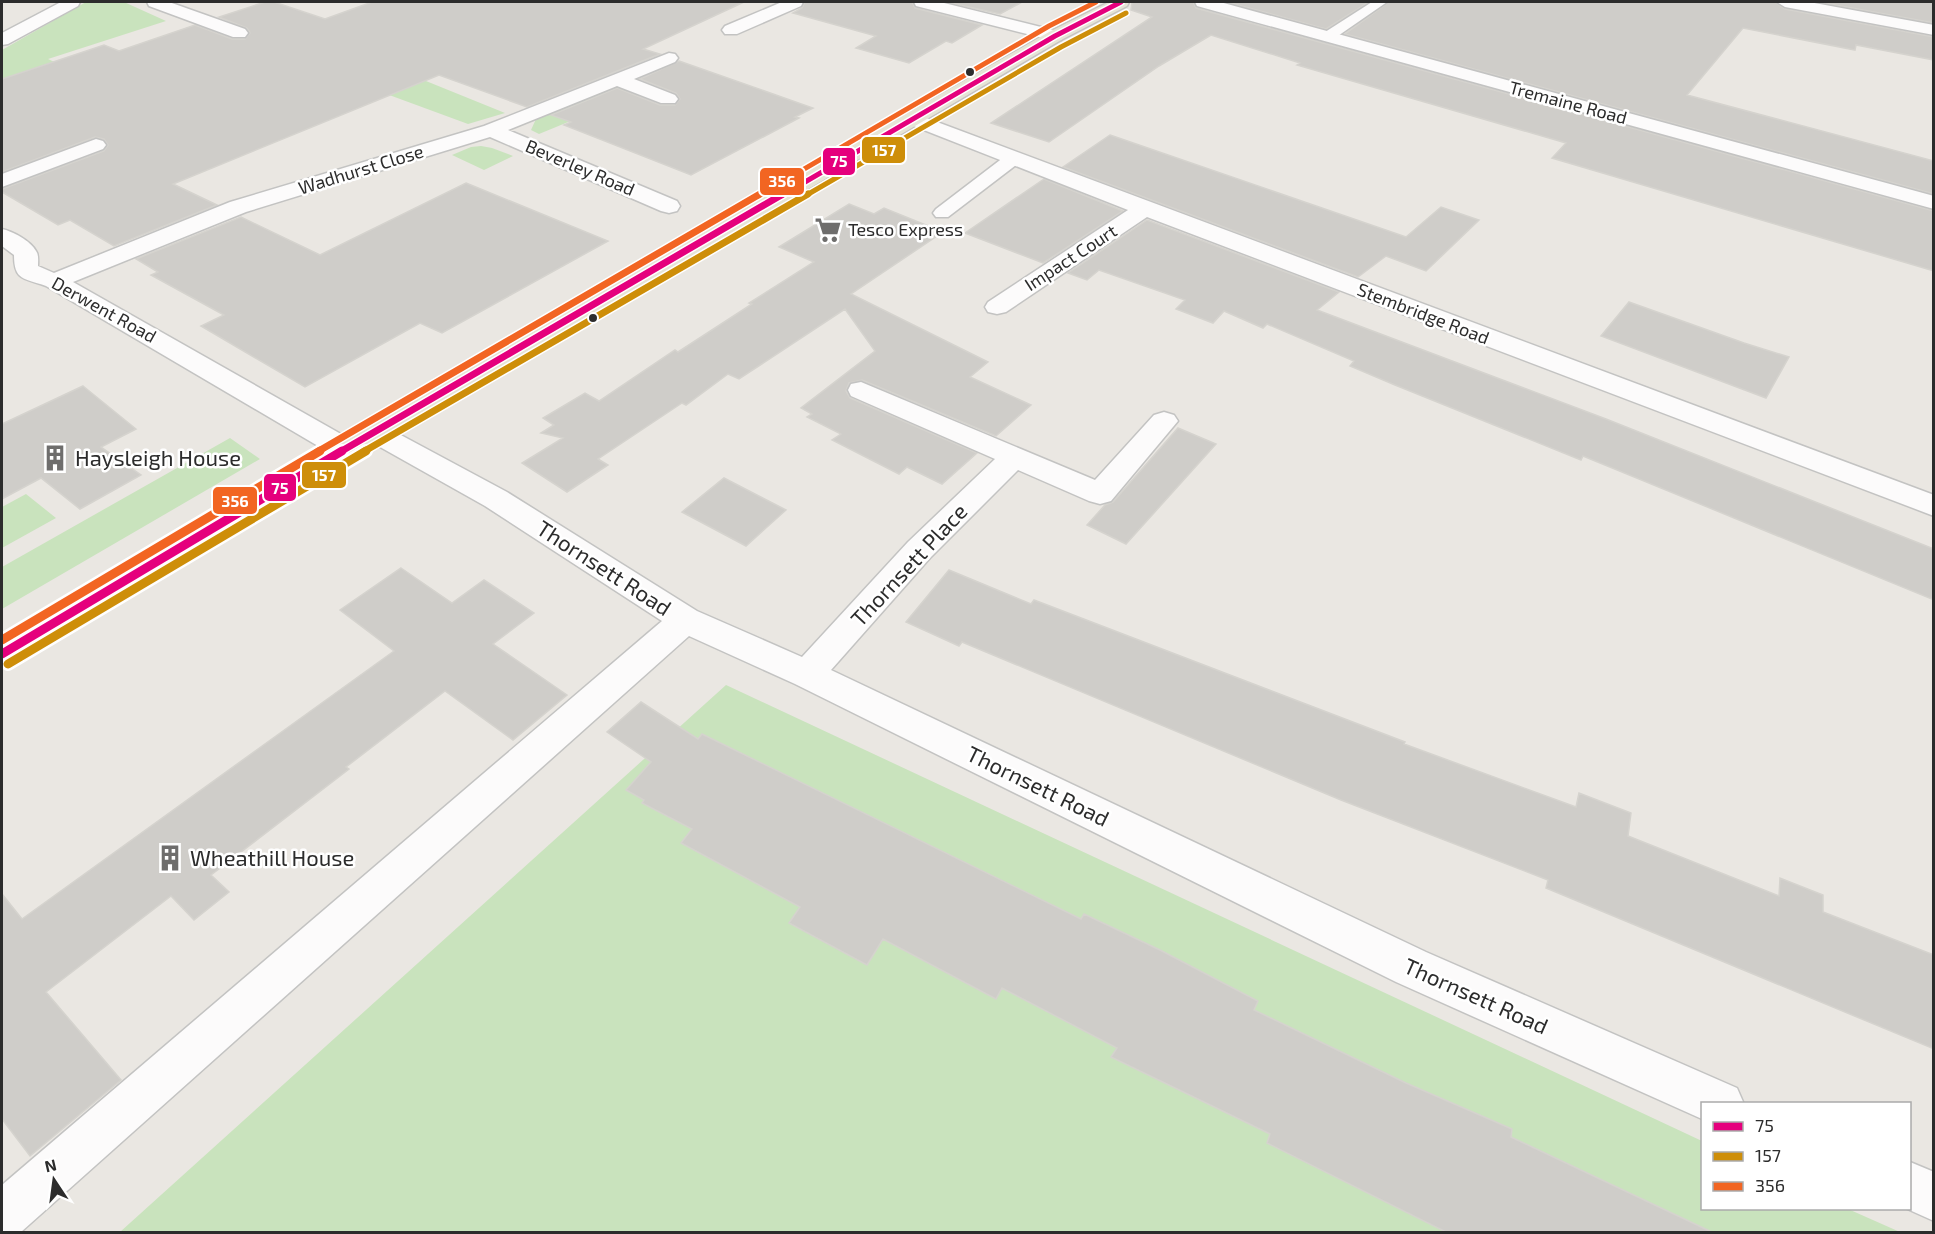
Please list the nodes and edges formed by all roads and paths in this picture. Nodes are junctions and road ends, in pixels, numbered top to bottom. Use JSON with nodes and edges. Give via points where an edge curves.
{"nodes":[{"id":1,"x":72,"y":2,"type":"edge"},
{"id":2,"x":155,"y":2,"type":"edge"},
{"id":3,"x":199,"y":2,"type":"edge"},
{"id":4,"x":795,"y":2,"type":"edge"},
{"id":5,"x":922,"y":2,"type":"edge"},
{"id":6,"x":1121,"y":2,"type":"edge"},
{"id":7,"x":1203,"y":2,"type":"edge"},
{"id":8,"x":1380,"y":2,"type":"edge"},
{"id":9,"x":1785,"y":2,"type":"edge"},
{"id":10,"x":175,"y":10,"type":"junction"},
{"id":11,"x":2,"y":23,"type":"edge"},
{"id":12,"x":29,"y":25,"type":"junction"},
{"id":13,"x":731,"y":30,"type":"dead end"},
{"id":14,"x":1934,"y":30,"type":"edge"},
{"id":15,"x":239,"y":33,"type":"dead end"},
{"id":16,"x":1055,"y":36,"type":"junction"},
{"id":17,"x":1327,"y":37,"type":"junction"},
{"id":18,"x":2,"y":40,"type":"edge"},
{"id":19,"x":669,"y":58,"type":"dead end"},
{"id":20,"x":616,"y":79,"type":"junction"},
{"id":21,"x":668,"y":99,"type":"dead end"},
{"id":22,"x":913,"y":119,"type":"junction"},
{"id":23,"x":491,"y":130,"type":"junction"},
{"id":24,"x":96,"y":145,"type":"dead end"},
{"id":25,"x":1014,"y":158,"type":"junction"},
{"id":26,"x":2,"y":181,"type":"edge"},
{"id":27,"x":1934,"y":203,"type":"edge"},
{"id":28,"x":669,"y":206,"type":"dead end"},
{"id":29,"x":1146,"y":209,"type":"junction"},
{"id":30,"x":942,"y":213,"type":"dead end"},
{"id":31,"x":2,"y":236,"type":"edge"},
{"id":32,"x":54,"y":281,"type":"junction"},
{"id":33,"x":997,"y":307,"type":"dead end"},
{"id":34,"x":861,"y":390,"type":"dead end"},
{"id":35,"x":1164,"y":421,"type":"dead end"},
{"id":36,"x":360,"y":441,"type":"junction"},
{"id":37,"x":1013,"y":458,"type":"junction"},
{"id":38,"x":1934,"y":506,"type":"edge"},
{"id":39,"x":685,"y":620,"type":"junction"},
{"id":40,"x":2,"y":654,"type":"edge"},
{"id":41,"x":807,"y":674,"type":"junction"},
{"id":42,"x":1716,"y":1102,"type":"edge"},
{"id":43,"x":1911,"y":1186,"type":"edge"},
{"id":44,"x":1934,"y":1197,"type":"edge"},
{"id":45,"x":2,"y":1217,"type":"edge"}],
"edges":[{"from":1,"to":12,"type":"street"},
{"from":2,"to":10,"type":"street"},
{"from":3,"to":10,"type":"street"},
{"from":4,"to":13,"type":"street"},
{"from":5,"to":16,"type":"street"},
{"from":6,"to":16,"type":"main road"},
{"from":7,"to":17,"type":"street","name":"Tremaine Road"},
{"from":8,"to":17,"type":"lane"},
{"from":9,"to":14,"type":"street"},
{"from":10,"to":15,"type":"street"},
{"from":11,"to":12,"type":"street"},
{"from":12,"to":18,"type":"street"},
{"from":16,"to":22,"type":"main road"},
{"from":17,"to":27,"type":"street","name":"Tremaine Road"},
{"from":19,"to":20,"type":"street","name":"Wadhurst Close"},
{"from":20,"to":21,"type":"street"},
{"from":20,"to":23,"type":"street","name":"Wadhurst Close"},
{"from":22,"to":25,"type":"street","name":"Stembridge Road"},
{"from":22,"to":36,"type":"main road"},
{"from":23,"to":28,"type":"street","name":"Beverley Road"},
{"from":23,"to":32,"type":"street","name":"Wadhurst Close","via":[[238,207]]},
{"from":24,"to":26,"type":"street"},
{"from":25,"to":29,"type":"street","name":"Stembridge Road"},
{"from":25,"to":30,"type":"lane"},
{"from":29,"to":33,"type":"street","name":"Impact Court"},
{"from":29,"to":38,"type":"street","name":"Stembridge Road"},
{"from":31,"to":32,"type":"street","name":"Derwent Road","via":[[27,253],[26,270]]},
{"from":32,"to":36,"type":"street","name":"Derwent Road"},
{"from":34,"to":37,"type":"street"},
{"from":35,"to":37,"type":"street","via":[[1100,494]]},
{"from":36,"to":39,"type":"street","name":"Thornsett Road","via":[[496,499]]},
{"from":36,"to":40,"type":"main road"},
{"from":37,"to":41,"type":"street","name":"Thornsett Place","via":[[919,550]]},
{"from":39,"to":41,"type":"street","name":"Thornsett Road"},
{"from":39,"to":45,"type":"street"},
{"from":41,"to":42,"type":"street","name":"Thornsett Road","via":[[1411,967]]},
{"from":43,"to":44,"type":"street"}]}
